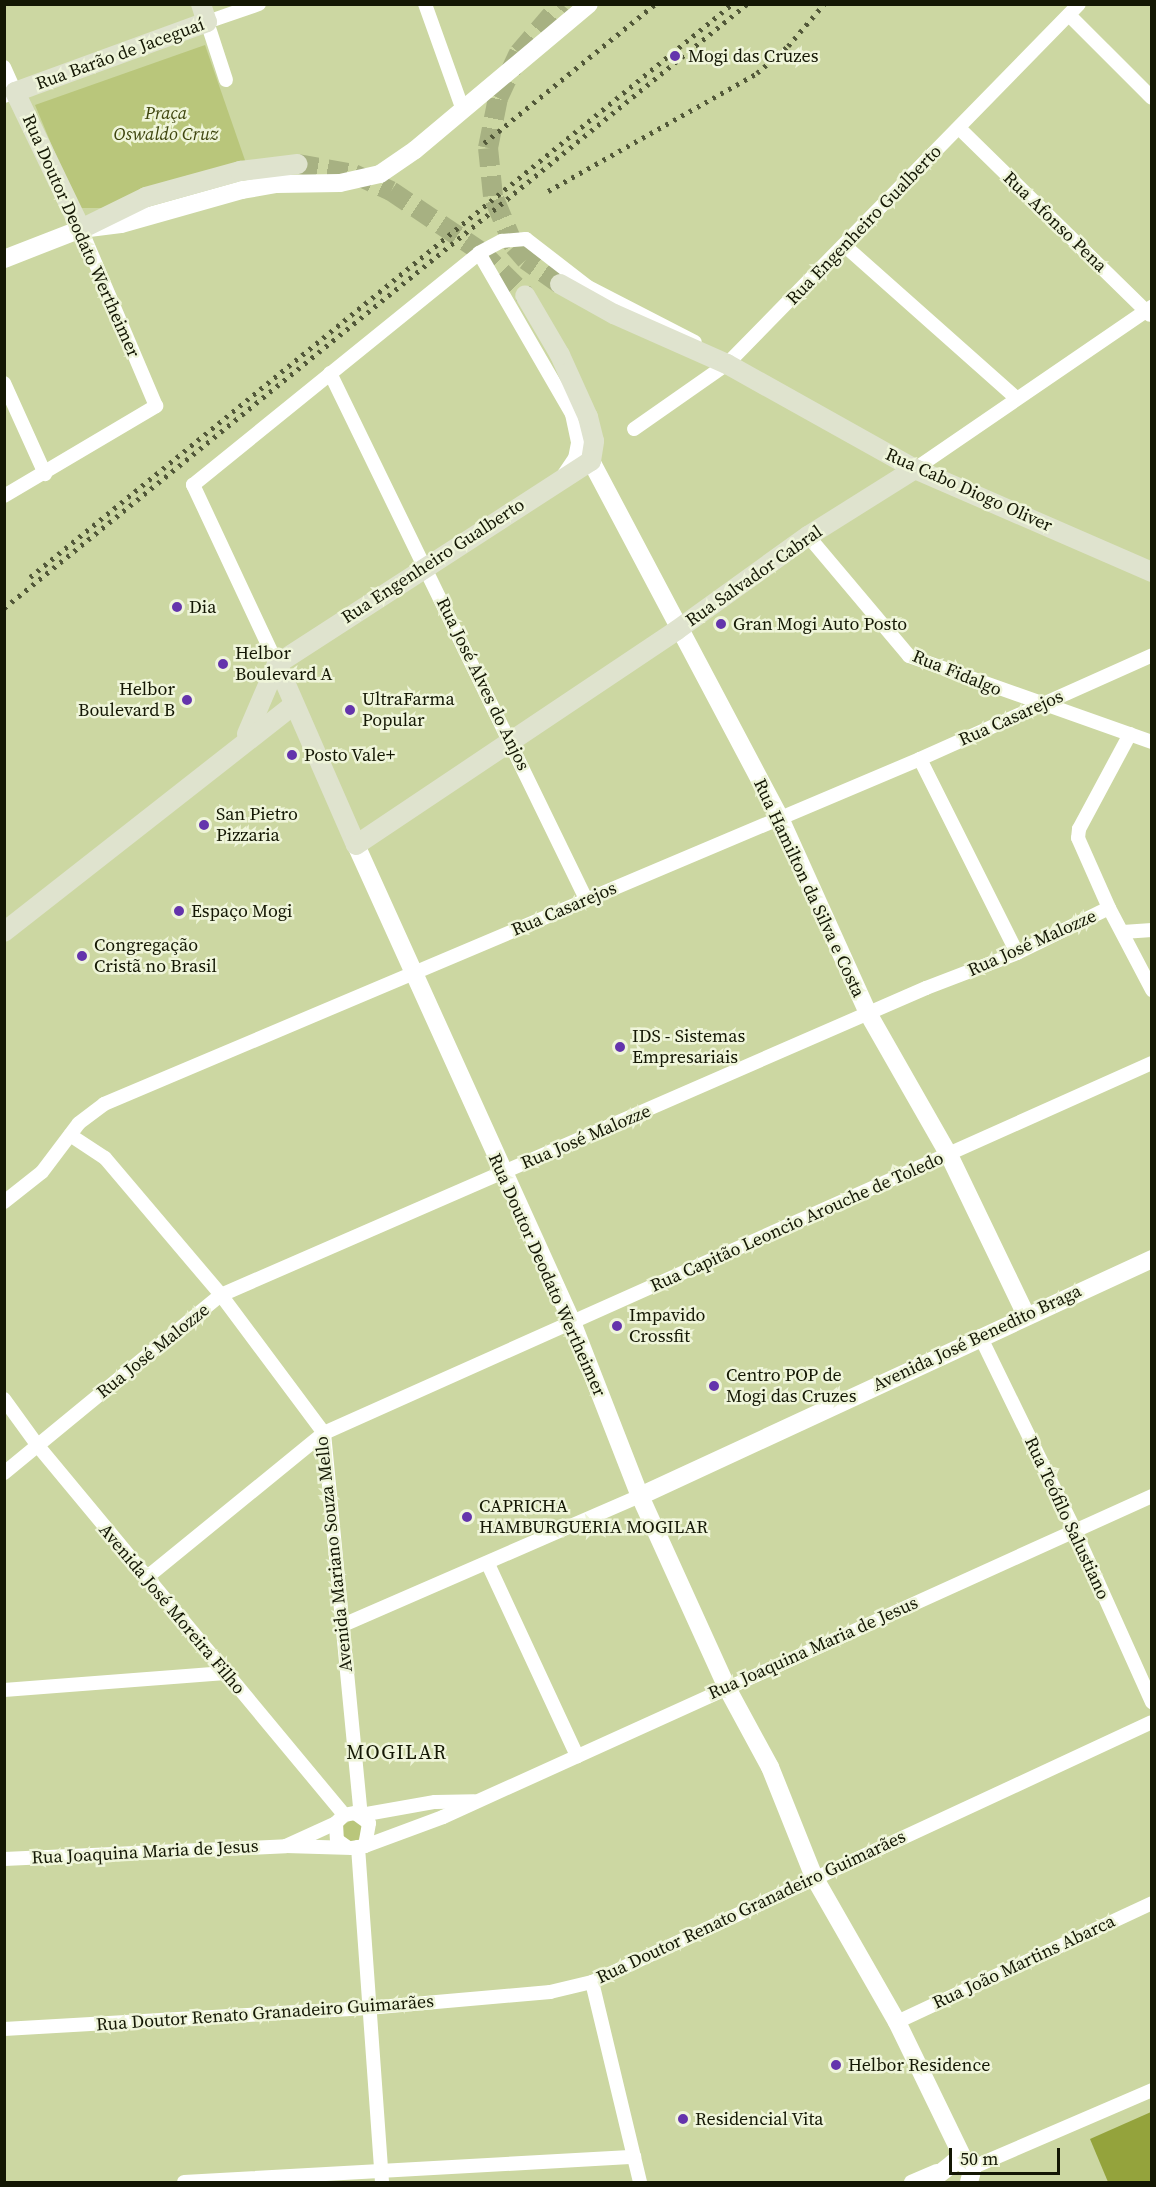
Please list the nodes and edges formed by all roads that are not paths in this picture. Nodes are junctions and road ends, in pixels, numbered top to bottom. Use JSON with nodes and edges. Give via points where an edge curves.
{"nodes":[{"id":1,"x":260,"y":4,"type":"edge"},
{"id":2,"x":425,"y":4,"type":"edge"},
{"id":3,"x":589,"y":4,"type":"edge"},
{"id":4,"x":1079,"y":4,"type":"edge"},
{"id":5,"x":204,"y":13,"type":"edge"},
{"id":6,"x":1069,"y":15,"type":"junction"},
{"id":7,"x":4,"y":67,"type":"edge"},
{"id":8,"x":226,"y":80,"type":"dead end"},
{"id":9,"x":10,"y":94,"type":"edge"},
{"id":10,"x":1152,"y":98,"type":"edge"},
{"id":11,"x":463,"y":110,"type":"junction"},
{"id":12,"x":959,"y":128,"type":"junction"},
{"id":13,"x":298,"y":164,"type":"tunnel mouth"},
{"id":14,"x":81,"y":229,"type":"junction"},
{"id":15,"x":845,"y":246,"type":"junction"},
{"id":16,"x":479,"y":253,"type":"junction"},
{"id":17,"x":4,"y":259,"type":"edge"},
{"id":18,"x":560,"y":284,"type":"tunnel mouth"},
{"id":19,"x":525,"y":295,"type":"tunnel mouth"},
{"id":20,"x":1150,"y":311,"type":"edge"},
{"id":21,"x":723,"y":362,"type":"junction"},
{"id":22,"x":330,"y":374,"type":"junction"},
{"id":23,"x":4,"y":383,"type":"edge"},
{"id":24,"x":1015,"y":397,"type":"junction"},
{"id":25,"x":634,"y":429,"type":"dead end"},
{"id":26,"x":591,"y":461,"type":"junction"},
{"id":27,"x":915,"y":469,"type":"junction"},
{"id":28,"x":45,"y":474,"type":"junction"},
{"id":29,"x":561,"y":478,"type":"junction"},
{"id":30,"x":193,"y":485,"type":"joint"},
{"id":31,"x":4,"y":496,"type":"edge"},
{"id":32,"x":808,"y":536,"type":"junction"},
{"id":33,"x":425,"y":566,"type":"junction"},
{"id":34,"x":1152,"y":572,"type":"edge"},
{"id":35,"x":677,"y":630,"type":"junction"},
{"id":36,"x":1152,"y":655,"type":"edge"},
{"id":37,"x":277,"y":664,"type":"junction"},
{"id":38,"x":294,"y":705,"type":"junction"},
{"id":39,"x":1039,"y":705,"type":"junction"},
{"id":40,"x":1130,"y":734,"type":"junction"},
{"id":41,"x":510,"y":738,"type":"junction"},
{"id":42,"x":243,"y":741,"type":"junction"},
{"id":43,"x":1152,"y":742,"type":"edge"},
{"id":44,"x":920,"y":759,"type":"junction"},
{"id":45,"x":779,"y":816,"type":"junction"},
{"id":46,"x":356,"y":845,"type":"junction"},
{"id":47,"x":586,"y":899,"type":"junction"},
{"id":48,"x":1109,"y":908,"type":"junction"},
{"id":49,"x":1152,"y":930,"type":"edge"},
{"id":50,"x":4,"y":932,"type":"edge"},
{"id":51,"x":1123,"y":932,"type":"junction"},
{"id":52,"x":1017,"y":953,"type":"junction"},
{"id":53,"x":412,"y":974,"type":"junction"},
{"id":54,"x":1152,"y":990,"type":"edge"},
{"id":55,"x":869,"y":1015,"type":"junction"},
{"id":56,"x":1152,"y":1063,"type":"edge"},
{"id":57,"x":70,"y":1135,"type":"junction"},
{"id":58,"x":949,"y":1155,"type":"junction"},
{"id":59,"x":502,"y":1173,"type":"junction"},
{"id":60,"x":4,"y":1202,"type":"edge"},
{"id":61,"x":1152,"y":1259,"type":"edge"},
{"id":62,"x":221,"y":1295,"type":"junction"},
{"id":63,"x":1026,"y":1315,"type":"junction"},
{"id":64,"x":572,"y":1322,"type":"junction"},
{"id":65,"x":980,"y":1336,"type":"junction"},
{"id":66,"x":4,"y":1399,"type":"edge"},
{"id":67,"x":324,"y":1433,"type":"junction"},
{"id":68,"x":38,"y":1446,"type":"junction"},
{"id":69,"x":4,"y":1473,"type":"edge"},
{"id":70,"x":640,"y":1496,"type":"junction"},
{"id":71,"x":1152,"y":1496,"type":"edge"},
{"id":72,"x":1076,"y":1531,"type":"junction"},
{"id":73,"x":488,"y":1564,"type":"junction"},
{"id":74,"x":146,"y":1578,"type":"junction"},
{"id":75,"x":343,"y":1625,"type":"junction"},
{"id":76,"x":225,"y":1673,"type":"junction"},
{"id":77,"x":726,"y":1686,"type":"junction"},
{"id":78,"x":4,"y":1690,"type":"edge"},
{"id":79,"x":1152,"y":1702,"type":"edge"},
{"id":80,"x":1152,"y":1722,"type":"edge"},
{"id":81,"x":577,"y":1756,"type":"junction"},
{"id":82,"x":474,"y":1801,"type":"junction"},
{"id":83,"x":361,"y":1815,"type":"junction"},
{"id":84,"x":340,"y":1819,"type":"junction"},
{"id":85,"x":286,"y":1846,"type":"junction"},
{"id":86,"x":356,"y":1847,"type":"junction"},
{"id":87,"x":4,"y":1859,"type":"edge"},
{"id":88,"x":814,"y":1877,"type":"junction"},
{"id":89,"x":1152,"y":1903,"type":"edge"},
{"id":90,"x":592,"y":1982,"type":"junction"},
{"id":91,"x":368,"y":2008,"type":"junction"},
{"id":92,"x":897,"y":2022,"type":"junction"},
{"id":93,"x":4,"y":2029,"type":"edge"},
{"id":94,"x":1152,"y":2090,"type":"edge"},
{"id":95,"x":634,"y":2157,"type":"junction"},
{"id":96,"x":958,"y":2170,"type":"edge"},
{"id":97,"x":382,"y":2177,"type":"edge"},
{"id":98,"x":184,"y":2182,"type":"edge"},
{"id":99,"x":640,"y":2182,"type":"edge"},
{"id":100,"x":911,"y":2182,"type":"edge"},
{"id":101,"x":929,"y":2182,"type":"edge"}],
"edges":[{"from":1,"to":5,"type":"street","name":"Rua Barão de Jaceguaí"},
{"from":2,"to":11,"type":"street"},
{"from":3,"to":11,"type":"street"},
{"from":4,"to":6,"type":"street","name":"Rua Engenheiro Gualberto"},
{"from":5,"to":8,"type":"street"},
{"from":5,"to":9,"type":"main road","name":"Rua Barão de Jaceguaí"},
{"from":6,"to":10,"type":"street"},
{"from":6,"to":12,"type":"street","name":"Rua Engenheiro Gualberto"},
{"from":7,"to":9,"type":"street","name":"Rua Doutor Deodato Wertheimer"},
{"from":9,"to":14,"type":"main road","name":"Rua Doutor Deodato Wertheimer"},
{"from":11,"to":14,"type":"street","via":[[380,174],[340,183],[264,185],[121,224]]},
{"from":12,"to":15,"type":"street","name":"Rua Engenheiro Gualberto"},
{"from":12,"to":20,"type":"street","name":"Rua Afonso Pena"},
{"from":13,"to":14,"type":"main road","via":[[240,171],[157,194]]},
{"from":14,"to":17,"type":"street"},
{"from":14,"to":28,"type":"street","name":"Rua Doutor Deodato Wertheimer","via":[[156,406]]},
{"from":15,"to":21,"type":"street","name":"Rua Engenheiro Gualberto"},
{"from":15,"to":24,"type":"street"},
{"from":16,"to":21,"type":"street","name":"Rua Cabo Diogo Oliver","via":[[502,241],[526,239],[588,287],[681,333]]},
{"from":16,"to":22,"type":"street","name":"Rua Cabo Diogo Oliver"},
{"from":16,"to":29,"type":"street","via":[[576,424],[577,451]]},
{"from":18,"to":21,"type":"main road","via":[[635,324]]},
{"from":19,"to":26,"type":"main road","via":[[560,355],[588,417],[594,441]]},
{"from":20,"to":24,"type":"street","name":"Rua Salvador Cabral"},
{"from":21,"to":25,"type":"street","name":"Rua Engenheiro Gualberto"},
{"from":21,"to":27,"type":"main road","name":"Rua Cabo Diogo Oliver"},
{"from":22,"to":30,"type":"street","name":"Rua Cabo Diogo Oliver"},
{"from":22,"to":33,"type":"street","name":"Rua José Alves do Anjos"},
{"from":23,"to":28,"type":"street"},
{"from":24,"to":27,"type":"street","name":"Rua Salvador Cabral"},
{"from":26,"to":29,"type":"main road","name":"Rua Engenheiro Gualberto"},
{"from":26,"to":35,"type":"street","name":"Rua Hamilton da Silva e Costa"},
{"from":27,"to":32,"type":"main road","name":"Rua Salvador Cabral"},
{"from":27,"to":34,"type":"main road","name":"Rua Cabo Diogo Oliver"},
{"from":28,"to":31,"type":"street"},
{"from":29,"to":33,"type":"main road","name":"Rua Engenheiro Gualberto"},
{"from":30,"to":37,"type":"street","name":"Rua Doutor Deodato Wertheimer"},
{"from":32,"to":35,"type":"main road","name":"Rua Salvador Cabral"},
{"from":32,"to":39,"type":"street","name":"Rua Fidalgo","via":[[909,656]]},
{"from":33,"to":37,"type":"main road","name":"Rua Engenheiro Gualberto"},
{"from":33,"to":41,"type":"street","name":"Rua José Alves do Anjos"},
{"from":35,"to":41,"type":"main road","name":"Rua Salvador Cabral"},
{"from":35,"to":45,"type":"street","name":"Rua Hamilton da Silva e Costa"},
{"from":36,"to":39,"type":"street","name":"Rua Casarejos"},
{"from":37,"to":38,"type":"main road","name":"Rua Doutor Deodato Wertheimer"},
{"from":37,"to":42,"type":"main road","via":[[259,713]]},
{"from":38,"to":42,"type":"main road"},
{"from":38,"to":46,"type":"main road","name":"Rua Doutor Deodato Wertheimer"},
{"from":39,"to":40,"type":"street","name":"Rua Fidalgo"},
{"from":39,"to":44,"type":"street","name":"Rua Casarejos"},
{"from":40,"to":43,"type":"street","name":"Rua Fidalgo"},
{"from":40,"to":48,"type":"street","via":[[1079,829],[1080,848]]},
{"from":41,"to":46,"type":"main road","name":"Rua Salvador Cabral"},
{"from":41,"to":47,"type":"street","name":"Rua José Alves do Anjos"},
{"from":42,"to":50,"type":"main road"},
{"from":44,"to":45,"type":"street","name":"Rua Casarejos"},
{"from":44,"to":52,"type":"street"},
{"from":45,"to":47,"type":"street","name":"Rua Casarejos"},
{"from":45,"to":55,"type":"street","name":"Rua Hamilton da Silva e Costa"},
{"from":46,"to":53,"type":"street","name":"Rua Doutor Deodato Wertheimer"},
{"from":47,"to":53,"type":"street","name":"Rua Casarejos"},
{"from":48,"to":51,"type":"street"},
{"from":48,"to":52,"type":"street","name":"Rua José Malozze"},
{"from":49,"to":51,"type":"street"},
{"from":51,"to":54,"type":"street"},
{"from":52,"to":55,"type":"street","name":"Rua José Malozze"},
{"from":53,"to":57,"type":"street","name":"Rua Casarejos","via":[[104,1104]]},
{"from":53,"to":59,"type":"street","name":"Rua Doutor Deodato Wertheimer"},
{"from":55,"to":58,"type":"street","name":"Rua Hamilton da Silva e Costa"},
{"from":55,"to":59,"type":"street","name":"Rua José Malozze"},
{"from":56,"to":58,"type":"street","name":"Rua Capitão Leoncio Arouche de Toledo"},
{"from":57,"to":60,"type":"street","name":"Rua Casarejos","via":[[42,1172]]},
{"from":57,"to":62,"type":"street","name":"Avenida Mariano Souza Mello","via":[[105,1158]]},
{"from":58,"to":63,"type":"street","name":"Rua Hamilton da Silva e Costa"},
{"from":58,"to":64,"type":"street","name":"Rua Capitão Leoncio Arouche de Toledo"},
{"from":59,"to":62,"type":"street","name":"Rua José Malozze"},
{"from":59,"to":64,"type":"street","name":"Rua Doutor Deodato Wertheimer"},
{"from":61,"to":63,"type":"street","name":"Avenida José Benedito Braga"},
{"from":62,"to":67,"type":"street","name":"Avenida Mariano Souza Mello"},
{"from":62,"to":68,"type":"street","name":"Rua José Malozze"},
{"from":63,"to":65,"type":"street","name":"Avenida José Benedito Braga"},
{"from":64,"to":67,"type":"street","name":"Rua Capitão Leoncio Arouche de Toledo"},
{"from":64,"to":70,"type":"street","name":"Rua Doutor Deodato Wertheimer"},
{"from":65,"to":70,"type":"street","name":"Avenida José Benedito Braga"},
{"from":65,"to":72,"type":"street","name":"Rua Teófilo Salustiano"},
{"from":66,"to":68,"type":"street","name":"Avenida José Moreira Filho"},
{"from":67,"to":74,"type":"street","name":"Rua Capitão Leoncio Arouche de Toledo"},
{"from":67,"to":75,"type":"street","name":"Avenida Mariano Souza Mello"},
{"from":68,"to":69,"type":"street","name":"Rua José Malozze"},
{"from":68,"to":74,"type":"street","name":"Avenida José Moreira Filho"},
{"from":70,"to":73,"type":"street","name":"Avenida José Benedito Braga"},
{"from":70,"to":77,"type":"street","name":"Rua Doutor Deodato Wertheimer"},
{"from":71,"to":72,"type":"street","name":"Rua Joaquina Maria de Jesus"},
{"from":72,"to":77,"type":"street","name":"Rua Joaquina Maria de Jesus"},
{"from":72,"to":79,"type":"street","name":"Rua Teófilo Salustiano"},
{"from":73,"to":75,"type":"street","name":"Avenida José Benedito Braga"},
{"from":73,"to":81,"type":"street"},
{"from":74,"to":76,"type":"street","name":"Avenida José Moreira Filho"},
{"from":75,"to":83,"type":"street","name":"Avenida Mariano Souza Mello"},
{"from":76,"to":78,"type":"street"},
{"from":76,"to":84,"type":"street","name":"Avenida José Moreira Filho"},
{"from":77,"to":81,"type":"street","name":"Rua Joaquina Maria de Jesus"},
{"from":77,"to":88,"type":"street","name":"Rua Doutor Deodato Wertheimer","via":[[770,1767]]},
{"from":80,"to":88,"type":"street","name":"Rua Doutor Renato Granadeiro Guimarães"},
{"from":81,"to":82,"type":"street","name":"Rua Joaquina Maria de Jesus"},
{"from":82,"to":83,"type":"street","name":"Rua Joaquina Maria de Jesus","via":[[435,1802]]},
{"from":82,"to":86,"type":"street","name":"Rua Joaquina Maria de Jesus"},
{"from":83,"to":84,"type":"street","name":"Rua Joaquina Maria de Jesus"},
{"from":83,"to":86,"type":"street","name":"Avenida Mariano Souza Mello","via":[[370,1829]]},
{"from":84,"to":85,"type":"street"},
{"from":84,"to":86,"type":"street","name":"Avenida José Moreira Filho","via":[[335,1834]]},
{"from":85,"to":86,"type":"street","name":"Rua Joaquina Maria de Jesus"},
{"from":85,"to":87,"type":"street","name":"Rua Joaquina Maria de Jesus"},
{"from":86,"to":91,"type":"street","name":"Avenida Mariano Souza Mello"},
{"from":88,"to":90,"type":"street","name":"Rua Doutor Renato Granadeiro Guimarães"},
{"from":88,"to":92,"type":"street","name":"Rua Doutor Deodato Wertheimer"},
{"from":89,"to":92,"type":"street","name":"Rua João Martins Abarca"},
{"from":90,"to":91,"type":"street","name":"Rua Doutor Renato Granadeiro Guimarães","via":[[550,1992]]},
{"from":90,"to":95,"type":"street"},
{"from":91,"to":93,"type":"street","name":"Rua Doutor Renato Granadeiro Guimarães"},
{"from":91,"to":97,"type":"street","name":"Avenida Mariano Souza Mello"},
{"from":92,"to":96,"type":"street","name":"Rua Doutor Deodato Wertheimer","via":[[944,2124]]},
{"from":94,"to":96,"type":"street"},
{"from":95,"to":97,"type":"street"},
{"from":95,"to":99,"type":"street"},
{"from":96,"to":100,"type":"street"},
{"from":96,"to":101,"type":"street"},
{"from":97,"to":98,"type":"street"}]}
